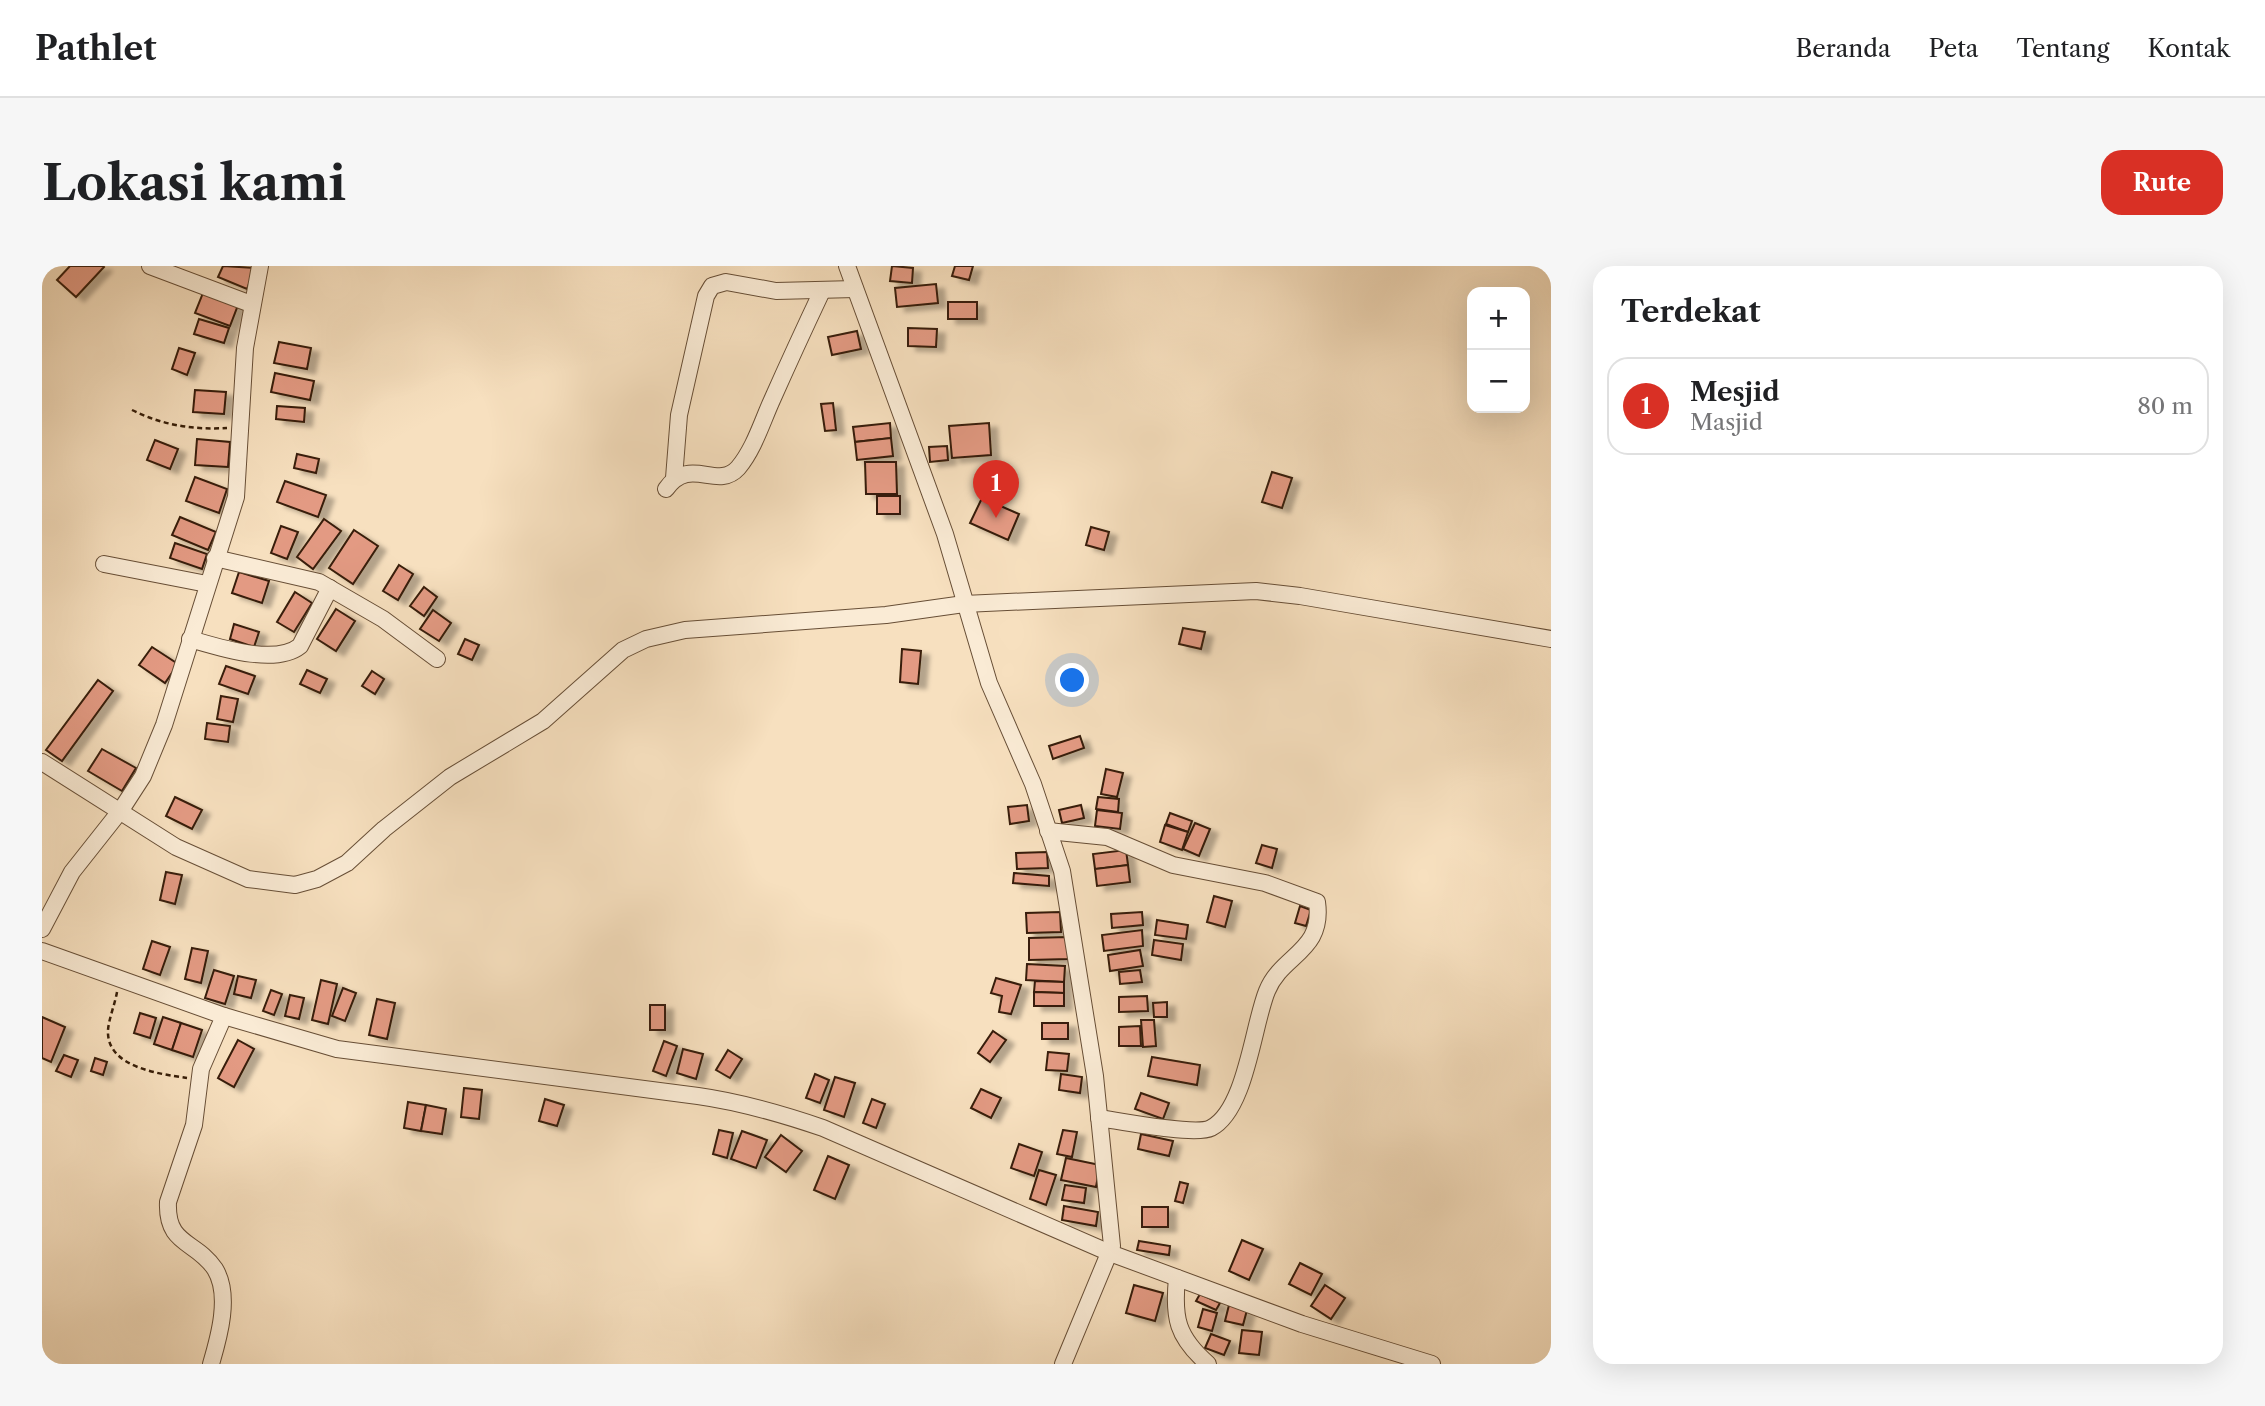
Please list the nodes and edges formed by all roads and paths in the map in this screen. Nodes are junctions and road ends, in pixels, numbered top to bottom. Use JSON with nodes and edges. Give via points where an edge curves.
{"nodes":[{"id":1,"x":150,"y":266,"type":"edge"},
{"id":2,"x":260,"y":266,"type":"edge"},
{"id":3,"x":847,"y":266,"type":"edge"},
{"id":4,"x":855,"y":289,"type":"junction"},
{"id":5,"x":822,"y":291,"type":"junction"},
{"id":6,"x":251,"y":304,"type":"junction"},
{"id":7,"x":132,"y":410,"type":"dead end"},
{"id":8,"x":240,"y":427,"type":"junction"},
{"id":9,"x":215,"y":558,"type":"junction"},
{"id":10,"x":104,"y":564,"type":"dead end"},
{"id":11,"x":207,"y":584,"type":"junction"},
{"id":12,"x":330,"y":587,"type":"junction"},
{"id":13,"x":964,"y":604,"type":"junction"},
{"id":14,"x":190,"y":639,"type":"junction"},
{"id":15,"x":1551,"y":639,"type":"edge"},
{"id":16,"x":437,"y":659,"type":"dead end"},
{"id":17,"x":42,"y":762,"type":"edge"},
{"id":18,"x":121,"y":810,"type":"junction"},
{"id":19,"x":1048,"y":831,"type":"junction"},
{"id":20,"x":42,"y":929,"type":"edge"},
{"id":21,"x":42,"y":951,"type":"edge"},
{"id":22,"x":121,"y":979,"type":"junction"},
{"id":23,"x":224,"y":1016,"type":"junction"},
{"id":24,"x":200,"y":1080,"type":"junction"},
{"id":25,"x":1099,"y":1118,"type":"junction"},
{"id":26,"x":1110,"y":1253,"type":"junction"},
{"id":27,"x":1177,"y":1278,"type":"junction"},
{"id":28,"x":211,"y":1364,"type":"edge"},
{"id":29,"x":1063,"y":1364,"type":"edge"},
{"id":30,"x":1208,"y":1364,"type":"edge"},
{"id":31,"x":1432,"y":1364,"type":"edge"}],
"edges":[{"from":1,"to":6,"type":"street"},
{"from":2,"to":6,"type":"street"},
{"from":3,"to":4,"type":"street"},
{"from":4,"to":5,"type":"street"},
{"from":4,"to":13,"type":"street","via":[[945,534]]},
{"from":5,"to":5,"type":"street","via":[[776,291],[726,282],[712,286],[679,415],[670,483],[688,472],[719,476],[737,468],[763,423]]},
{"from":6,"to":8,"type":"street"},
{"from":7,"to":8,"type":"path","via":[[181,427]]},
{"from":8,"to":9,"type":"street","via":[[236,496]]},
{"from":9,"to":11,"type":"street"},
{"from":9,"to":12,"type":"street"},
{"from":10,"to":11,"type":"street"},
{"from":11,"to":14,"type":"street"},
{"from":12,"to":14,"type":"street","via":[[292,652],[229,650]]},
{"from":12,"to":16,"type":"street"},
{"from":13,"to":15,"type":"street","via":[[1274,592]]},
{"from":13,"to":18,"type":"street","via":[[873,616],[685,630],[646,639],[623,650],[542,720],[450,777],[348,863],[295,885],[248,879],[176,847]]},
{"from":13,"to":19,"type":"street","via":[[989,683]]},
{"from":14,"to":18,"type":"street","via":[[164,725],[143,776]]},
{"from":17,"to":18,"type":"street"},
{"from":18,"to":20,"type":"street","via":[[72,872]]},
{"from":19,"to":25,"type":"street","via":[[1071,919]]},
{"from":19,"to":25,"type":"street","via":[[1107,837],[1173,865],[1265,883],[1317,902],[1312,939],[1270,983],[1243,1076],[1225,1116],[1210,1129],[1191,1130]]},
{"from":21,"to":22,"type":"street"},
{"from":22,"to":23,"type":"street"},
{"from":22,"to":24,"type":"path","via":[[108,1033],[117,1054],[147,1071]]},
{"from":23,"to":24,"type":"street"},
{"from":23,"to":26,"type":"street","via":[[337,1049],[742,1102],[823,1128]]},
{"from":24,"to":28,"type":"street","via":[[197,1110],[167,1215],[178,1238],[216,1271],[223,1309]]},
{"from":25,"to":26,"type":"street"},
{"from":26,"to":27,"type":"street"},
{"from":26,"to":29,"type":"street"},
{"from":27,"to":30,"type":"street","via":[[1174,1305],[1184,1342]]},
{"from":27,"to":31,"type":"street","via":[[1302,1324]]}]}
